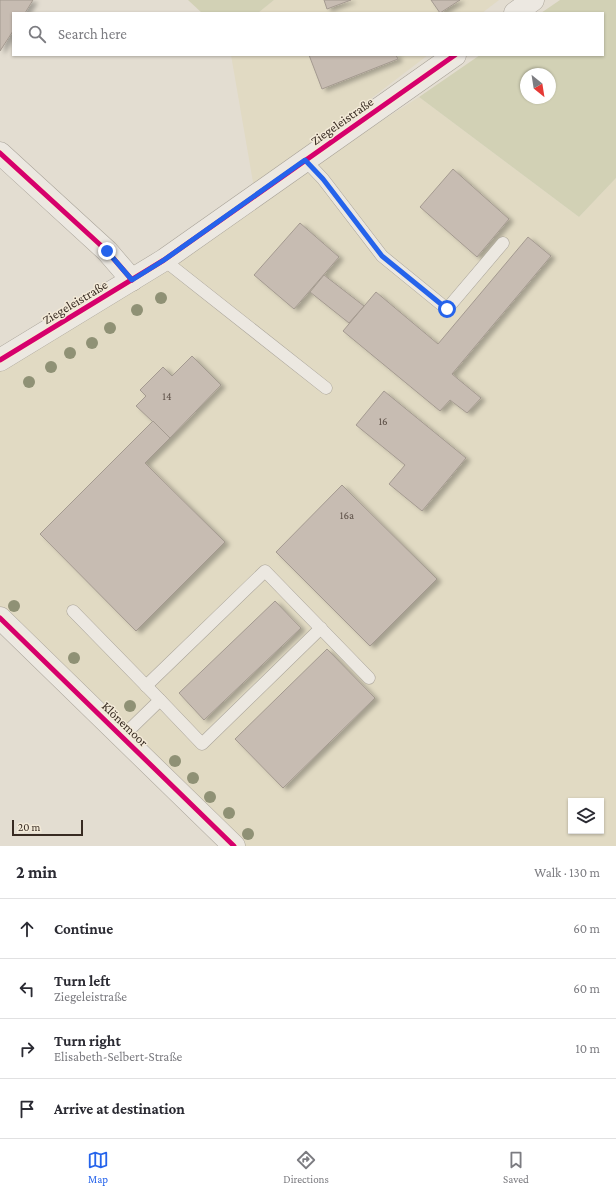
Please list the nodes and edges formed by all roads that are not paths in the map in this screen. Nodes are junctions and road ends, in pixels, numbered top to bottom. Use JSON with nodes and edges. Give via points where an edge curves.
{"nodes":[{"id":1,"x":533,"y":0,"type":"edge"},
{"id":2,"x":516,"y":12,"type":"edge"},
{"id":3,"x":454,"y":56,"type":"edge"},
{"id":4,"x":0,"y":153,"type":"edge"},
{"id":5,"x":305,"y":160,"type":"junction"},
{"id":6,"x":503,"y":243,"type":"dead end"},
{"id":7,"x":164,"y":260,"type":"junction"},
{"id":8,"x":132,"y":280,"type":"junction"},
{"id":9,"x":0,"y":360,"type":"edge"},
{"id":10,"x":326,"y":388,"type":"dead end"},
{"id":11,"x":73,"y":611,"type":"dead end"},
{"id":12,"x":0,"y":618,"type":"edge"},
{"id":13,"x":321,"y":628,"type":"junction"},
{"id":14,"x":369,"y":678,"type":"dead end"},
{"id":15,"x":146,"y":686,"type":"junction"},
{"id":16,"x":160,"y":700,"type":"junction"},
{"id":17,"x":122,"y":737,"type":"junction"},
{"id":18,"x":234,"y":846,"type":"edge"}],
"edges":[{"from":1,"to":2,"type":"street"},
{"from":3,"to":5,"type":"street","name":"Ziegeleistraße"},
{"from":4,"to":8,"type":"street","via":[[107,251]]},
{"from":5,"to":6,"type":"lane","via":[[323,179],[382,256],[447,309]]},
{"from":5,"to":7,"type":"street","name":"Ziegeleistraße"},
{"from":7,"to":8,"type":"street","name":"Ziegeleistraße"},
{"from":7,"to":10,"type":"lane"},
{"from":8,"to":9,"type":"street","name":"Ziegeleistraße"},
{"from":11,"to":15,"type":"lane"},
{"from":12,"to":17,"type":"street","name":"Klönemoor"},
{"from":13,"to":14,"type":"lane"},
{"from":13,"to":15,"type":"lane","via":[[265,571]]},
{"from":13,"to":16,"type":"lane","via":[[202,744]]},
{"from":15,"to":16,"type":"lane"},
{"from":16,"to":17,"type":"lane"},
{"from":17,"to":18,"type":"street","name":"Klönemoor"}]}
